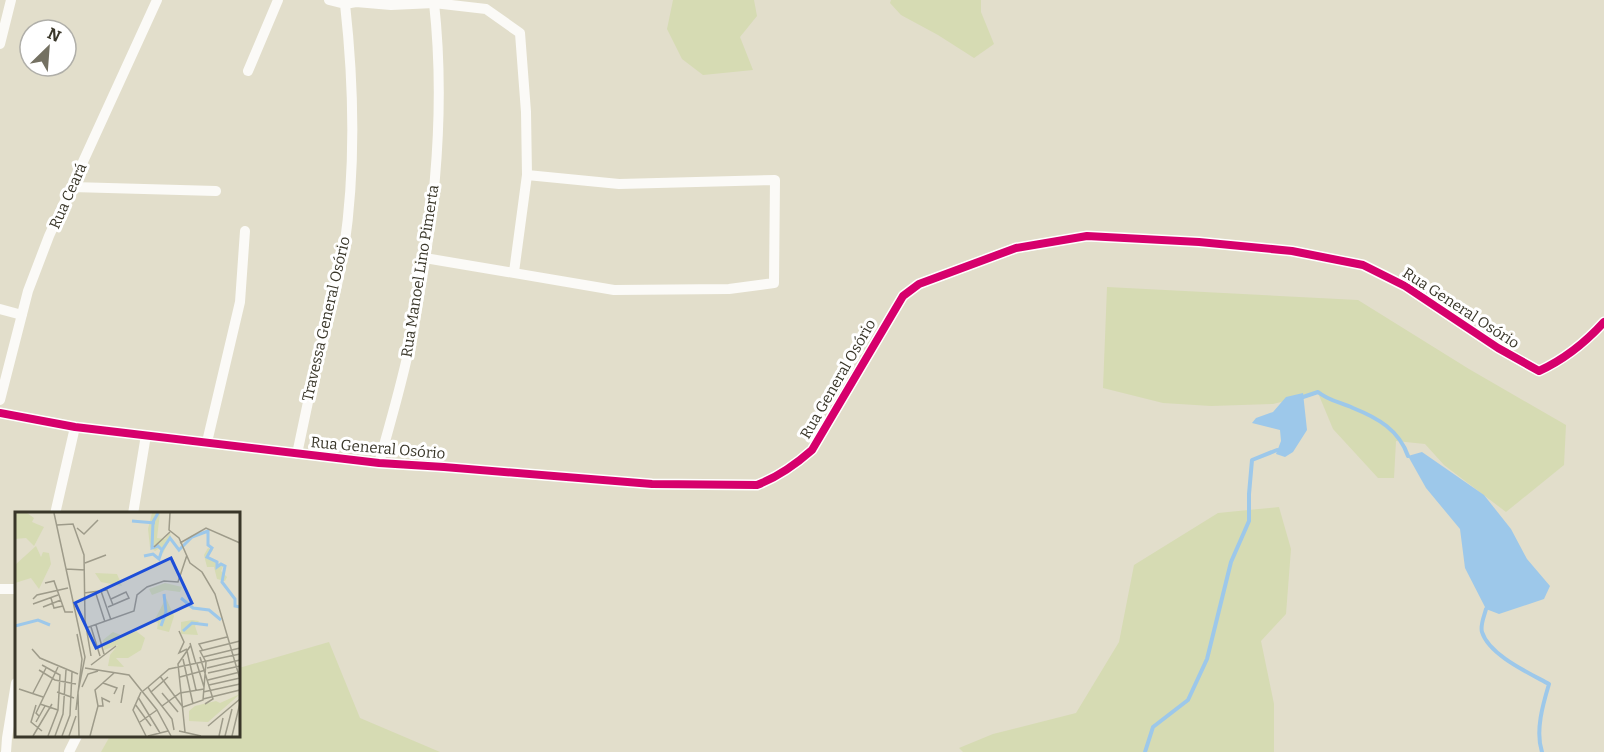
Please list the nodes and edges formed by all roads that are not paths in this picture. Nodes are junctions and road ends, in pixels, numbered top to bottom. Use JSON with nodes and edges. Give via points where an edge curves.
{"nodes":[{"id":1,"x":11,"y":0,"type":"edge"},
{"id":2,"x":157,"y":0,"type":"edge"},
{"id":3,"x":278,"y":0,"type":"edge"},
{"id":4,"x":329,"y":0,"type":"edge"},
{"id":5,"x":434,"y":3,"type":"junction"},
{"id":6,"x":345,"y":4,"type":"junction"},
{"id":7,"x":0,"y":44,"type":"edge"},
{"id":8,"x":248,"y":71,"type":"dead end"},
{"id":9,"x":527,"y":175,"type":"junction"},
{"id":10,"x":72,"y":187,"type":"junction"},
{"id":11,"x":216,"y":191,"type":"dead end"},
{"id":12,"x":245,"y":231,"type":"dead end"},
{"id":13,"x":425,"y":258,"type":"junction"},
{"id":14,"x":514,"y":272,"type":"junction"},
{"id":15,"x":0,"y":309,"type":"edge"},
{"id":16,"x":22,"y":315,"type":"junction"},
{"id":17,"x":1604,"y":322,"type":"edge"},
{"id":18,"x":0,"y":400,"type":"edge"},
{"id":19,"x":0,"y":413,"type":"edge"},
{"id":20,"x":75,"y":427,"type":"junction"},
{"id":21,"x":146,"y":435,"type":"junction"},
{"id":22,"x":207,"y":442,"type":"junction"},
{"id":23,"x":297,"y":454,"type":"junction"},
{"id":24,"x":379,"y":464,"type":"junction"},
{"id":25,"x":55,"y":512,"type":"edge"},
{"id":26,"x":133,"y":512,"type":"edge"},
{"id":27,"x":15,"y":689,"type":"edge"},
{"id":28,"x":76,"y":737,"type":"edge"},
{"id":29,"x":6,"y":752,"type":"edge"},
{"id":30,"x":69,"y":752,"type":"edge"}],
"edges":[{"from":1,"to":7,"type":"street"},
{"from":2,"to":10,"type":"street","name":"Rua Ceará"},
{"from":3,"to":8,"type":"street"},
{"from":4,"to":6,"type":"street"},
{"from":5,"to":6,"type":"street"},
{"from":5,"to":9,"type":"street","via":[[486,9],[520,33]]},
{"from":5,"to":13,"type":"street","name":"Rua Manoel Lino Pimerta","via":[[439,91],[434,187]]},
{"from":6,"to":23,"type":"street","name":"Travessa General Osório","via":[[353,83],[349,206],[335,296]]},
{"from":9,"to":14,"type":"street"},
{"from":9,"to":14,"type":"street","via":[[619,184],[775,180],[774,283],[729,289],[614,290]]},
{"from":10,"to":11,"type":"street"},
{"from":10,"to":16,"type":"street","name":"Rua Ceará","via":[[45,247]]},
{"from":12,"to":22,"type":"street","via":[[240,302]]},
{"from":13,"to":14,"type":"street"},
{"from":13,"to":24,"type":"street","name":"Rua Manoel Lino Pimerta","via":[[407,355]]},
{"from":15,"to":16,"type":"street"},
{"from":16,"to":18,"type":"street","name":"Rua Ceará"},
{"from":17,"to":24,"type":"street","name":"Rua General Osório","via":[[1562,360],[1539,371],[1405,286],[1363,265],[1292,251],[1088,236],[1016,248],[919,284],[903,296],[812,450],[773,479],[757,485],[652,484]]},
{"from":19,"to":20,"type":"street","name":"Rua General Osório"},
{"from":20,"to":21,"type":"street","name":"Rua General Osório"},
{"from":20,"to":25,"type":"street"},
{"from":21,"to":22,"type":"street","name":"Rua General Osório"},
{"from":21,"to":26,"type":"street"},
{"from":22,"to":23,"type":"street","name":"Rua General Osório"},
{"from":23,"to":24,"type":"street","name":"Rua General Osório"},
{"from":27,"to":29,"type":"street"},
{"from":28,"to":30,"type":"street"}]}
